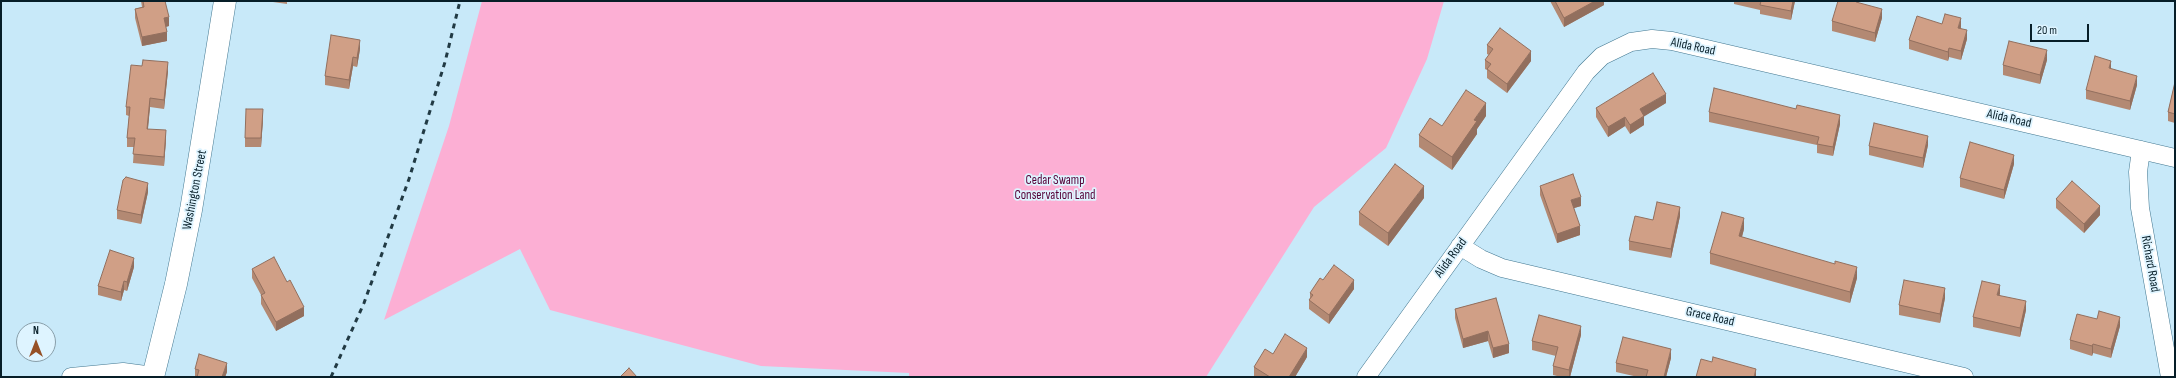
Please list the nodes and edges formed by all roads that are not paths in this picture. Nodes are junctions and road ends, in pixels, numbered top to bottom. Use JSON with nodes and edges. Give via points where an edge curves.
{"nodes":[{"id":1,"x":225,"y":1,"type":"edge"},
{"id":2,"x":2141,"y":150,"type":"junction"},
{"id":3,"x":2175,"y":158,"type":"edge"},
{"id":4,"x":1460,"y":246,"type":"junction"},
{"id":5,"x":71,"y":377,"type":"edge"},
{"id":6,"x":153,"y":377,"type":"edge"},
{"id":7,"x":1366,"y":377,"type":"edge"},
{"id":8,"x":1964,"y":377,"type":"edge"},
{"id":9,"x":2170,"y":377,"type":"edge"}],
"edges":[{"from":1,"to":6,"type":"main road","name":"Washington Street","via":[[190,218]]},
{"from":2,"to":3,"type":"street","name":"Alida Road"},
{"from":2,"to":4,"type":"street","name":"Alida Road","via":[[1672,41],[1641,40],[1611,50],[1586,72]]},
{"from":2,"to":9,"type":"street","name":"Richard Road","via":[[2138,196]]},
{"from":4,"to":7,"type":"street","name":"Alida Road"},
{"from":4,"to":8,"type":"street","name":"Grace Road","via":[[1502,268]]},
{"from":5,"to":6,"type":"street","via":[[123,372]]}]}
